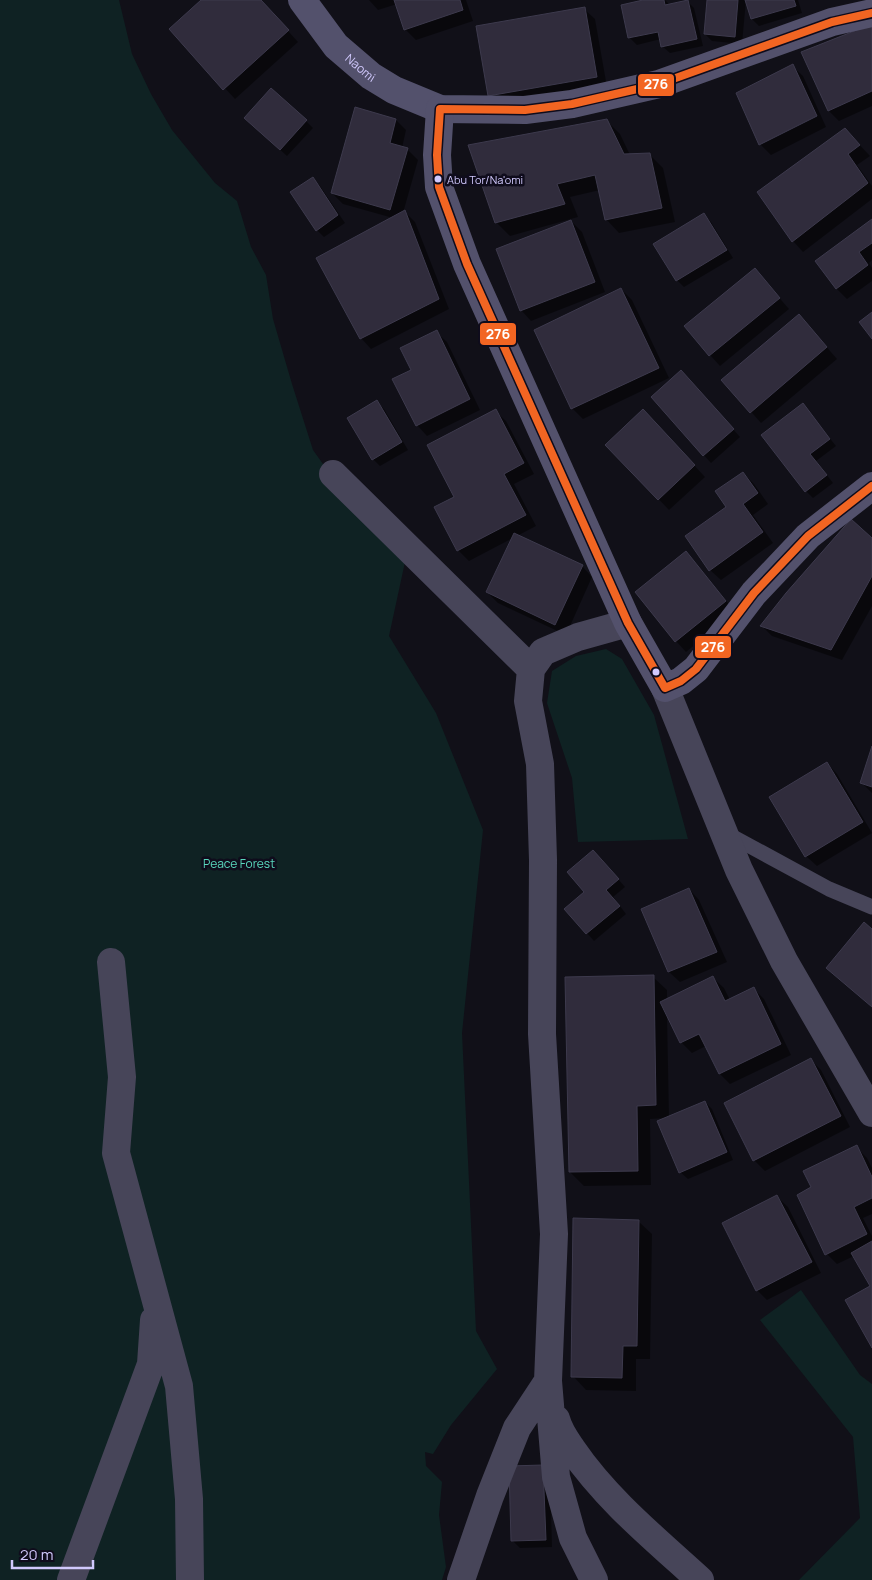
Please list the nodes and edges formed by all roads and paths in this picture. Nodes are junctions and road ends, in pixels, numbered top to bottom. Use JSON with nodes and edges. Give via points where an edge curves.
{"nodes":[{"id":1,"x":302,"y":0,"type":"edge"},
{"id":2,"x":872,"y":13,"type":"edge"},
{"id":3,"x":440,"y":108,"type":"junction"},
{"id":4,"x":333,"y":474,"type":"dead end"},
{"id":5,"x":872,"y":486,"type":"edge"},
{"id":6,"x":628,"y":624,"type":"junction"},
{"id":7,"x":531,"y":669,"type":"junction"},
{"id":8,"x":664,"y":688,"type":"junction"},
{"id":9,"x":724,"y":832,"type":"junction"},
{"id":10,"x":872,"y":907,"type":"edge"},
{"id":11,"x":111,"y":962,"type":"dead end"},
{"id":12,"x":872,"y":1113,"type":"edge"},
{"id":13,"x":156,"y":1299,"type":"junction"},
{"id":14,"x":548,"y":1381,"type":"junction"},
{"id":15,"x":71,"y":1580,"type":"edge"},
{"id":16,"x":190,"y":1580,"type":"edge"},
{"id":17,"x":461,"y":1580,"type":"edge"},
{"id":18,"x":594,"y":1580,"type":"edge"},
{"id":19,"x":700,"y":1580,"type":"edge"}],
"edges":[{"from":1,"to":3,"type":"street","name":"Naomi","via":[[336,46],[371,76],[394,90]]},
{"from":2,"to":3,"type":"street","via":[[832,22],[659,84],[572,104],[525,110]]},
{"from":3,"to":6,"type":"street","via":[[439,187],[467,264]]},
{"from":4,"to":7,"type":"street"},
{"from":5,"to":8,"type":"street","via":[[808,536],[754,593],[696,669],[681,681]]},
{"from":6,"to":7,"type":"street","via":[[543,652]]},
{"from":6,"to":8,"type":"street"},
{"from":7,"to":14,"type":"street","via":[[528,700],[540,764],[544,860],[542,1034],[554,1234]]},
{"from":8,"to":9,"type":"street"},
{"from":9,"to":10,"type":"lane","via":[[829,889]]},
{"from":9,"to":12,"type":"street","via":[[784,961]]},
{"from":11,"to":13,"type":"street","via":[[122,1077],[116,1154]]},
{"from":13,"to":15,"type":"street","via":[[151,1364]]},
{"from":13,"to":16,"type":"street","via":[[179,1386],[189,1499]]},
{"from":14,"to":17,"type":"street","via":[[517,1428]]},
{"from":14,"to":18,"type":"street","via":[[556,1477],[573,1538]]},
{"from":14,"to":19,"type":"street","via":[[558,1430],[583,1467],[633,1520]]}]}
